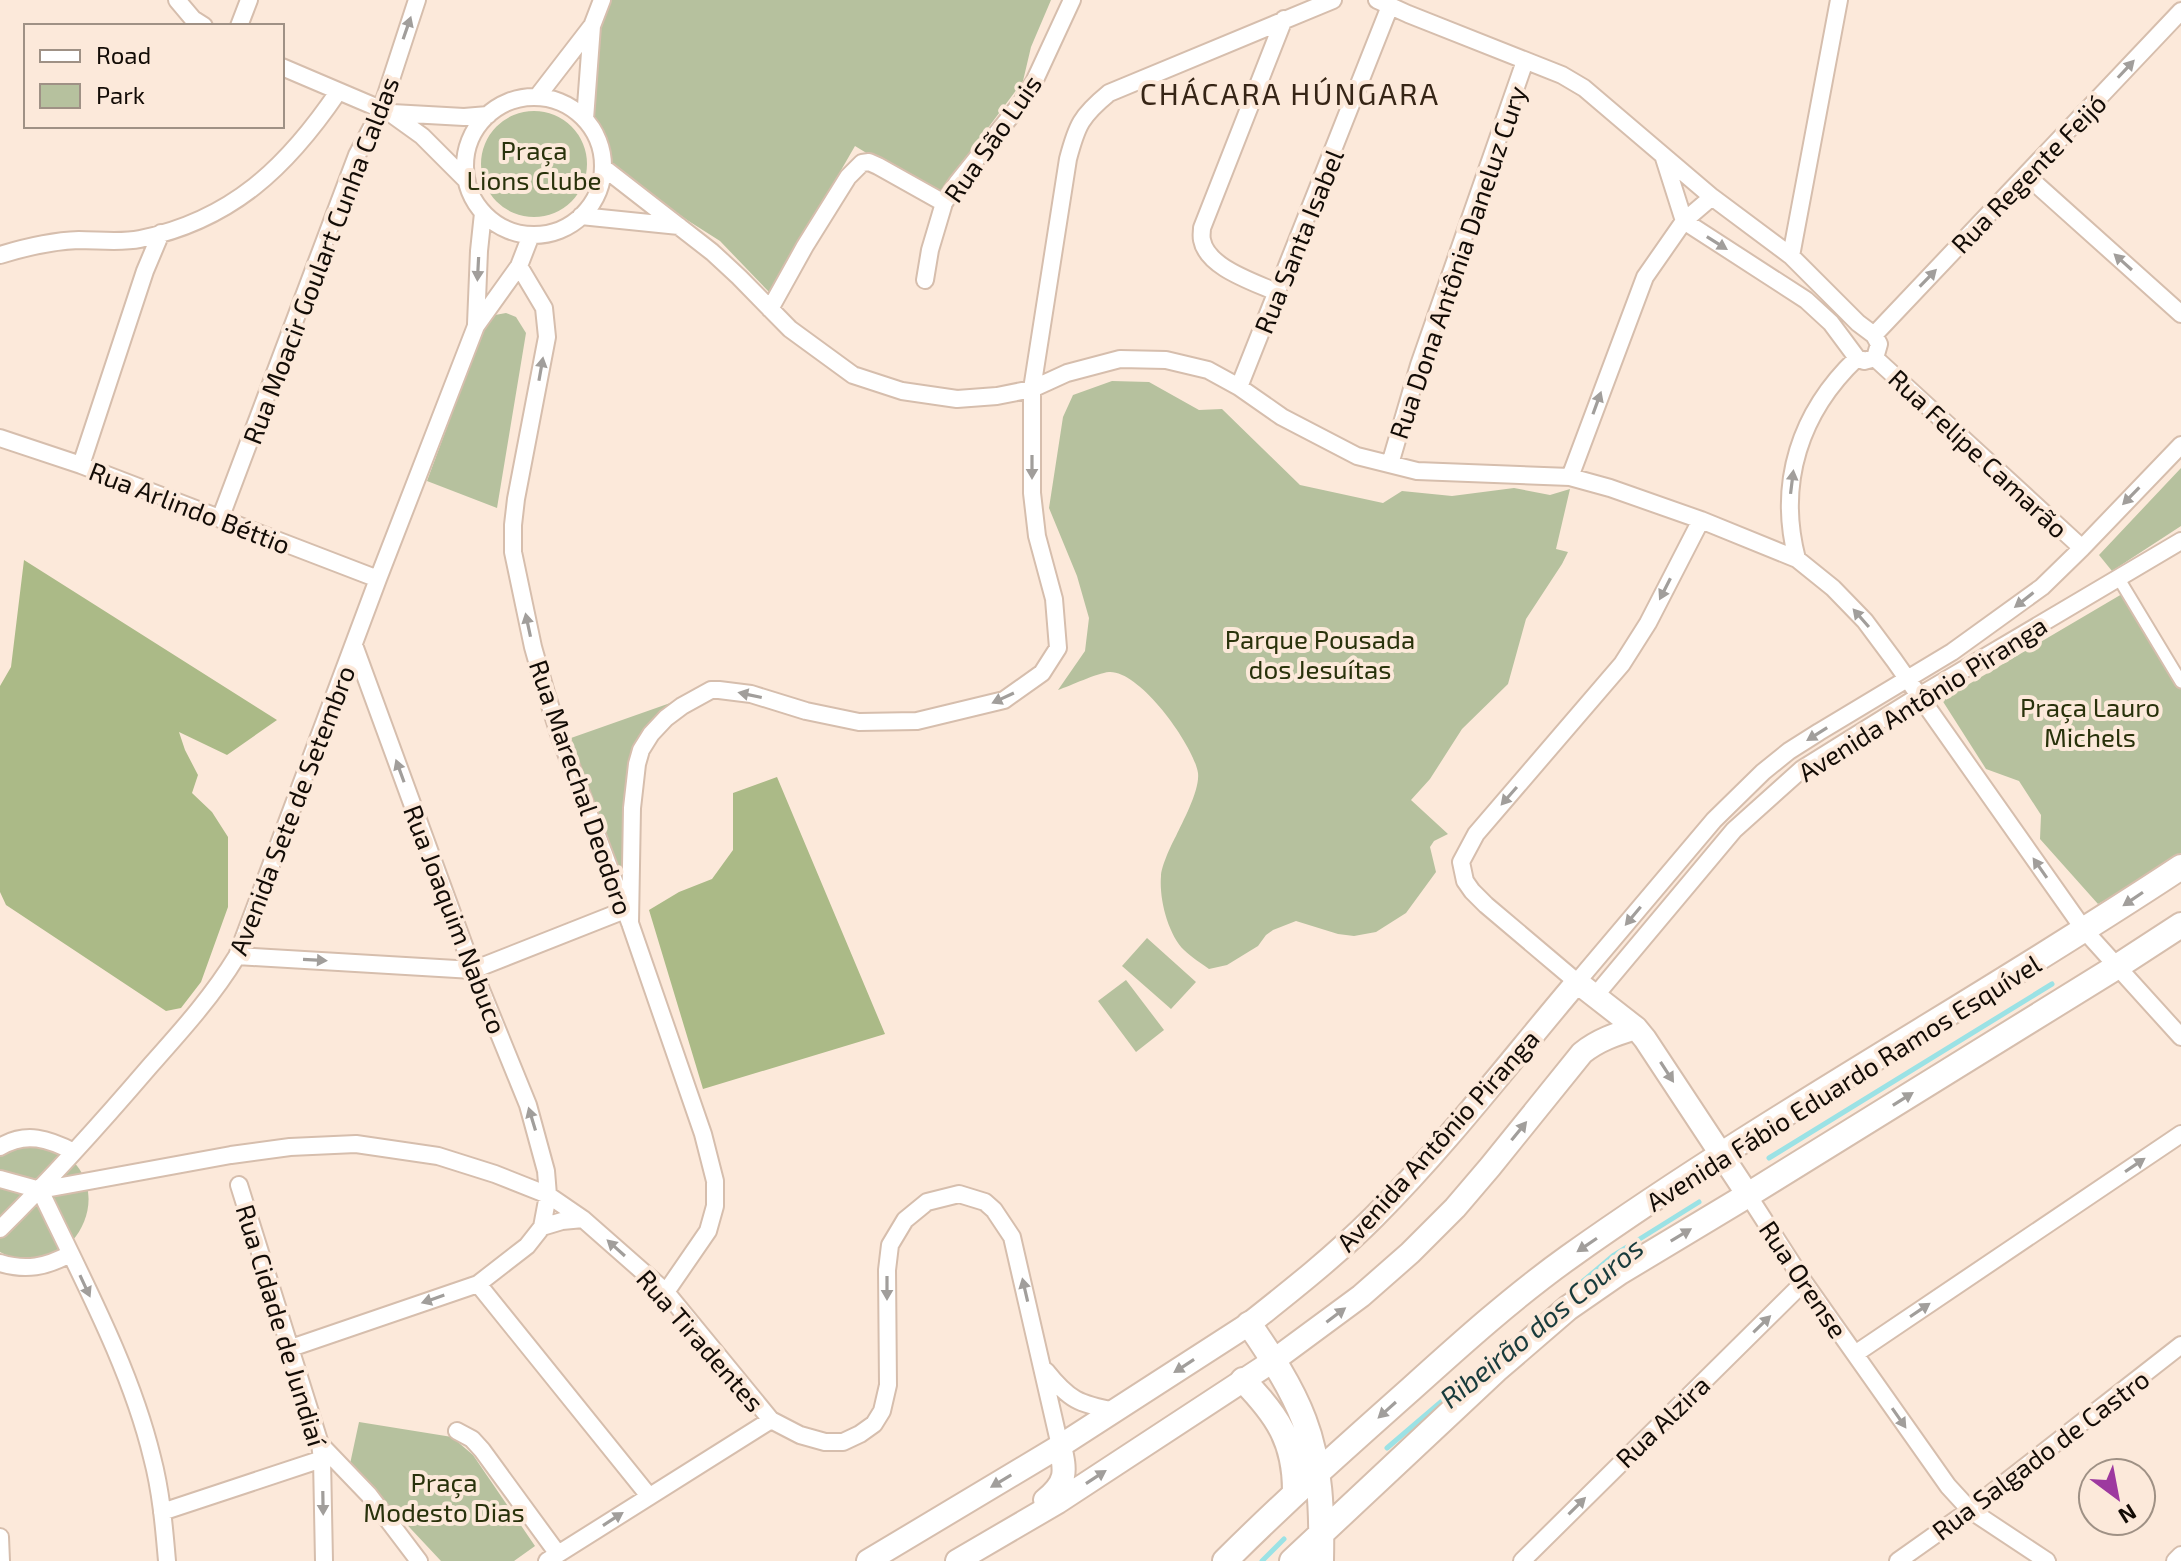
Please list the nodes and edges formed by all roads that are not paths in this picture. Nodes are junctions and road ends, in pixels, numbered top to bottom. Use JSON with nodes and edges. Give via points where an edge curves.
{"nodes":[{"id":1,"x":177,"y":0,"type":"edge"},
{"id":2,"x":249,"y":0,"type":"edge"},
{"id":3,"x":417,"y":0,"type":"edge"},
{"id":4,"x":602,"y":0,"type":"edge"},
{"id":5,"x":1072,"y":0,"type":"edge"},
{"id":6,"x":1333,"y":0,"type":"edge"},
{"id":7,"x":1839,"y":0,"type":"edge"},
{"id":8,"x":1384,"y":3,"type":"edge"},
{"id":9,"x":2181,"y":11,"type":"edge"},
{"id":10,"x":1284,"y":19,"type":"junction"},
{"id":11,"x":201,"y":24,"type":"edge"},
{"id":12,"x":240,"y":24,"type":"edge"},
{"id":13,"x":592,"y":26,"type":"junction"},
{"id":14,"x":1525,"y":61,"type":"junction"},
{"id":15,"x":284,"y":68,"type":"edge"},
{"id":16,"x":338,"y":92,"type":"junction"},
{"id":17,"x":537,"y":97,"type":"junction"},
{"id":18,"x":386,"y":112,"type":"junction"},
{"id":19,"x":488,"y":115,"type":"junction"},
{"id":20,"x":585,"y":119,"type":"junction"},
{"id":21,"x":1664,"y":158,"type":"junction"},
{"id":22,"x":604,"y":168,"type":"junction"},
{"id":23,"x":2026,"y":175,"type":"junction"},
{"id":24,"x":467,"y":181,"type":"junction"},
{"id":25,"x":1712,"y":197,"type":"junction"},
{"id":26,"x":944,"y":203,"type":"junction"},
{"id":27,"x":483,"y":213,"type":"junction"},
{"id":28,"x":581,"y":216,"type":"junction"},
{"id":29,"x":1684,"y":221,"type":"junction"},
{"id":30,"x":680,"y":226,"type":"junction"},
{"id":31,"x":161,"y":233,"type":"junction"},
{"id":32,"x":531,"y":235,"type":"junction"},
{"id":33,"x":0,"y":255,"type":"edge"},
{"id":34,"x":1791,"y":256,"type":"junction"},
{"id":35,"x":519,"y":266,"type":"junction"},
{"id":36,"x":1770,"y":276,"type":"junction"},
{"id":37,"x":925,"y":280,"type":"dead end"},
{"id":38,"x":1278,"y":293,"type":"junction"},
{"id":39,"x":770,"y":309,"type":"junction"},
{"id":40,"x":2181,"y":314,"type":"edge"},
{"id":41,"x":476,"y":326,"type":"junction"},
{"id":42,"x":1874,"y":335,"type":"junction"},
{"id":43,"x":1857,"y":358,"type":"junction"},
{"id":44,"x":1875,"y":358,"type":"junction"},
{"id":45,"x":1239,"y":387,"type":"junction"},
{"id":46,"x":1032,"y":389,"type":"junction"},
{"id":47,"x":0,"y":438,"type":"edge"},
{"id":48,"x":2181,"y":445,"type":"edge"},
{"id":49,"x":1390,"y":464,"type":"junction"},
{"id":50,"x":81,"y":465,"type":"junction"},
{"id":51,"x":1570,"y":477,"type":"junction"},
{"id":52,"x":220,"y":519,"type":"junction"},
{"id":53,"x":1701,"y":520,"type":"junction"},
{"id":54,"x":2181,"y":541,"type":"edge"},
{"id":55,"x":2082,"y":548,"type":"junction"},
{"id":56,"x":1797,"y":559,"type":"junction"},
{"id":57,"x":378,"y":579,"type":"junction"},
{"id":58,"x":2119,"y":579,"type":"junction"},
{"id":59,"x":354,"y":645,"type":"junction"},
{"id":60,"x":1908,"y":680,"type":"junction"},
{"id":61,"x":2181,"y":682,"type":"edge"},
{"id":62,"x":1919,"y":696,"type":"junction"},
{"id":63,"x":2181,"y":867,"type":"edge"},
{"id":64,"x":628,"y":917,"type":"junction"},
{"id":65,"x":2181,"y":925,"type":"edge"},
{"id":66,"x":2085,"y":931,"type":"junction"},
{"id":67,"x":237,"y":956,"type":"junction"},
{"id":68,"x":2118,"y":966,"type":"junction"},
{"id":69,"x":473,"y":970,"type":"junction"},
{"id":70,"x":1577,"y":982,"type":"junction"},
{"id":71,"x":1595,"y":996,"type":"junction"},
{"id":72,"x":1636,"y":1028,"type":"junction"},
{"id":73,"x":2181,"y":1037,"type":"edge"},
{"id":74,"x":2181,"y":1134,"type":"edge"},
{"id":75,"x":0,"y":1147,"type":"edge"},
{"id":76,"x":74,"y":1152,"type":"junction"},
{"id":77,"x":1722,"y":1155,"type":"junction"},
{"id":78,"x":0,"y":1179,"type":"edge"},
{"id":79,"x":239,"y":1185,"type":"dead end"},
{"id":80,"x":40,"y":1190,"type":"junction"},
{"id":81,"x":548,"y":1195,"type":"junction"},
{"id":82,"x":1748,"y":1195,"type":"junction"},
{"id":83,"x":583,"y":1219,"type":"junction"},
{"id":84,"x":542,"y":1227,"type":"junction"},
{"id":85,"x":0,"y":1229,"type":"edge"},
{"id":86,"x":70,"y":1254,"type":"junction"},
{"id":87,"x":0,"y":1263,"type":"edge"},
{"id":88,"x":1804,"y":1282,"type":"junction"},
{"id":89,"x":478,"y":1284,"type":"junction"},
{"id":90,"x":666,"y":1292,"type":"junction"},
{"id":91,"x":1249,"y":1324,"type":"junction"},
{"id":92,"x":2181,"y":1346,"type":"edge"},
{"id":93,"x":291,"y":1348,"type":"junction"},
{"id":94,"x":1855,"y":1354,"type":"junction"},
{"id":95,"x":1273,"y":1361,"type":"junction"},
{"id":96,"x":1043,"y":1366,"type":"junction"},
{"id":97,"x":1243,"y":1380,"type":"junction"},
{"id":98,"x":1115,"y":1411,"type":"junction"},
{"id":99,"x":771,"y":1420,"type":"junction"},
{"id":100,"x":457,"y":1431,"type":"dead end"},
{"id":101,"x":1060,"y":1446,"type":"junction"},
{"id":102,"x":321,"y":1452,"type":"junction"},
{"id":103,"x":1317,"y":1471,"type":"junction"},
{"id":104,"x":1295,"y":1491,"type":"junction"},
{"id":105,"x":649,"y":1496,"type":"junction"},
{"id":106,"x":1970,"y":1510,"type":"junction"},
{"id":107,"x":1275,"y":1511,"type":"junction"},
{"id":108,"x":162,"y":1512,"type":"junction"},
{"id":109,"x":1321,"y":1534,"type":"junction"},
{"id":110,"x":0,"y":1537,"type":"edge"},
{"id":111,"x":997,"y":1538,"type":"junction"},
{"id":112,"x":2181,"y":1555,"type":"edge"},
{"id":113,"x":552,"y":1558,"type":"edge"},
{"id":114,"x":1,"y":1561,"type":"edge"},
{"id":115,"x":167,"y":1561,"type":"edge"},
{"id":116,"x":324,"y":1561,"type":"edge"},
{"id":117,"x":419,"y":1561,"type":"edge"},
{"id":118,"x":868,"y":1561,"type":"edge"},
{"id":119,"x":957,"y":1561,"type":"edge"},
{"id":120,"x":1225,"y":1561,"type":"edge"},
{"id":121,"x":1292,"y":1561,"type":"edge"},
{"id":122,"x":1321,"y":1561,"type":"edge"},
{"id":123,"x":1522,"y":1561,"type":"edge"},
{"id":124,"x":1898,"y":1561,"type":"edge"},
{"id":125,"x":2047,"y":1561,"type":"edge"},
{"id":126,"x":2175,"y":1561,"type":"edge"}],
"edges":[{"from":1,"to":11,"type":"street"},
{"from":2,"to":12,"type":"street"},
{"from":18,"to":3,"type":"street","name":"Rua Moacir Goulart Cunha Caldas","one_way":true},
{"from":4,"to":13,"type":"street"},
{"from":5,"to":26,"type":"street","name":"Rua São Luis","via":[[1022,102]]},
{"from":6,"to":10,"type":"street"},
{"from":7,"to":34,"type":"street"},
{"from":8,"to":14,"type":"street"},
{"from":8,"to":38,"type":"street","name":"Rua Santa Isabel"},
{"from":23,"to":9,"type":"street","name":"Rua Regente Feijó","one_way":true},
{"from":10,"to":38,"type":"street","via":[[1202,228],[1202,241],[1220,266]]},
{"from":10,"to":46,"type":"street","via":[[1109,93],[1090,108],[1076,129],[1068,159]]},
{"from":13,"to":17,"type":"street"},
{"from":13,"to":20,"type":"street"},
{"from":14,"to":21,"type":"street","via":[[1584,88]]},
{"from":14,"to":49,"type":"street","name":"Rua Dona Antônia Daneluz Cury"},
{"from":15,"to":16,"type":"street"},
{"from":16,"to":18,"type":"street"},
{"from":16,"to":31,"type":"street","via":[[289,156],[248,192],[206,218]]},
{"from":17,"to":19,"type":"street","via":[[519,98]]},
{"from":17,"to":20,"type":"street","via":[[571,107]]},
{"from":18,"to":19,"type":"street"},
{"from":18,"to":24,"type":"street","via":[[422,136]]},
{"from":18,"to":52,"type":"street","name":"Rua Moacir Goulart Cunha Caldas","via":[[357,155]]},
{"from":19,"to":24,"type":"street","via":[[468,145]]},
{"from":20,"to":22,"type":"street","via":[[599,142]]},
{"from":21,"to":25,"type":"street"},
{"from":21,"to":29,"type":"street"},
{"from":22,"to":28,"type":"street","via":[[593,203]]},
{"from":22,"to":30,"type":"street"},
{"from":40,"to":23,"type":"street","one_way":true},
{"from":42,"to":23,"type":"street","name":"Rua Regente Feijó","one_way":true},
{"from":24,"to":27,"type":"street"},
{"from":25,"to":29,"type":"street"},
{"from":25,"to":34,"type":"street"},
{"from":26,"to":37,"type":"street","name":"Rua São Luis"},
{"from":26,"to":39,"type":"street","via":[[862,163],[854,168]]},
{"from":27,"to":32,"type":"street","via":[[513,232]]},
{"from":27,"to":41,"type":"street","name":"Avenida Sete de Setembro","one_way":true},
{"from":28,"to":30,"type":"street"},
{"from":28,"to":32,"type":"street","via":[[566,227]]},
{"from":29,"to":36,"type":"street","one_way":true},
{"from":51,"to":29,"type":"street","one_way":true,"via":[[1645,277]]},
{"from":30,"to":39,"type":"street"},
{"from":31,"to":33,"type":"street","via":[[31,245]]},
{"from":31,"to":50,"type":"street"},
{"from":32,"to":35,"type":"street","name":"Avenida Sete de Setembro"},
{"from":34,"to":36,"type":"street"},
{"from":34,"to":42,"type":"street"},
{"from":35,"to":41,"type":"street","name":"Avenida Sete de Setembro"},
{"from":64,"to":35,"type":"street","name":"Rua Marechal Deodoro","one_way":true,"via":[[560,737],[533,647],[513,552],[516,499],[547,337],[544,308]]},
{"from":36,"to":43,"type":"street","name":"Rua Felipe Camarão","via":[[1817,309]]},
{"from":38,"to":45,"type":"street","name":"Rua Santa Isabel"},
{"from":39,"to":46,"type":"street","via":[[853,375],[902,391],[957,399]]},
{"from":41,"to":57,"type":"street","name":"Avenida Sete de Setembro"},
{"from":42,"to":44,"type":"street","name":"Rua Felipe Camarão","via":[[1879,344]]},
{"from":43,"to":44,"type":"street","name":"Rua Felipe Camarão"},
{"from":56,"to":43,"type":"street","one_way":true,"via":[[1790,515],[1798,451],[1816,408]]},
{"from":44,"to":55,"type":"street","name":"Rua Felipe Camarão"},
{"from":45,"to":46,"type":"street","via":[[1208,370],[1166,360],[1120,359]]},
{"from":45,"to":49,"type":"street","via":[[1282,417],[1357,456]]},
{"from":46,"to":64,"type":"street","one_way":true,"via":[[1032,493],[1058,626],[1058,648],[1042,673],[1004,700],[917,721],[859,722],[719,690],[692,699],[666,718],[641,750],[632,808]]},
{"from":47,"to":50,"type":"street","name":"Rua Arlindo Béttio"},
{"from":48,"to":55,"type":"street","name":"Avenida Antônio Piranga","one_way":true},
{"from":49,"to":51,"type":"street","via":[[1417,471]]},
{"from":50,"to":52,"type":"street","name":"Rua Arlindo Béttio"},
{"from":51,"to":53,"type":"street"},
{"from":52,"to":57,"type":"street","name":"Rua Arlindo Béttio"},
{"from":53,"to":56,"type":"street"},
{"from":53,"to":70,"type":"street","one_way":true,"via":[[1622,664],[1476,834],[1461,862],[1472,891]]},
{"from":54,"to":58,"type":"street","name":"Avenida Antônio Piranga"},
{"from":55,"to":60,"type":"street","name":"Avenida Antônio Piranga","one_way":true,"via":[[2042,587]]},
{"from":60,"to":56,"type":"street","one_way":true,"via":[[1865,621]]},
{"from":57,"to":59,"type":"street","name":"Avenida Sete de Setembro"},
{"from":58,"to":61,"type":"street"},
{"from":58,"to":62,"type":"street","name":"Avenida Antônio Piranga"},
{"from":59,"to":67,"type":"street","name":"Avenida Sete de Setembro"},
{"from":69,"to":59,"type":"street","name":"Rua Joaquim Nabuco","one_way":true},
{"from":60,"to":62,"type":"street"},
{"from":60,"to":70,"type":"street","name":"Avenida Antônio Piranga","one_way":true,"via":[[1763,772],[1714,820]]},
{"from":66,"to":62,"type":"street","one_way":true},
{"from":62,"to":71,"type":"street","name":"Avenida Antônio Piranga","via":[[1802,769],[1756,807]]},
{"from":63,"to":66,"type":"main road","name":"Avenida Fábio Eduardo Ramos Esquível","one_way":true},
{"from":64,"to":69,"type":"street"},
{"from":64,"to":90,"type":"street","name":"Rua Marechal Deodoro","via":[[715,1181],[708,1231]]},
{"from":65,"to":68,"type":"main road","name":"Avenida Fábio Eduardo Ramos Esquível"},
{"from":66,"to":68,"type":"street"},
{"from":66,"to":77,"type":"main road","name":"Avenida Fábio Eduardo Ramos Esquível"},
{"from":67,"to":69,"type":"street","one_way":true},
{"from":67,"to":76,"type":"street","name":"Avenida Sete de Setembro","via":[[217,988]]},
{"from":68,"to":73,"type":"street"},
{"from":82,"to":68,"type":"main road","name":"Avenida Fábio Eduardo Ramos Esquível","one_way":true},
{"from":81,"to":69,"type":"street","name":"Rua Joaquim Nabuco","one_way":true,"via":[[528,1105]]},
{"from":70,"to":71,"type":"main road","name":"Rua Orense"},
{"from":70,"to":91,"type":"main road","name":"Avenida Antônio Piranga","via":[[1374,1216]]},
{"from":71,"to":72,"type":"main road","name":"Rua Orense"},
{"from":72,"to":77,"type":"main road","name":"Rua Orense","one_way":true},
{"from":95,"to":72,"type":"main road","name":"Avenida Antônio Piranga","one_way":true,"via":[[1410,1253],[1455,1208],[1582,1053]]},
{"from":94,"to":74,"type":"street","one_way":true},
{"from":75,"to":76,"type":"street","via":[[30,1137]]},
{"from":76,"to":80,"type":"street","name":"Avenida Sete de Setembro"},
{"from":77,"to":82,"type":"main road","name":"Rua Orense"},
{"from":77,"to":103,"type":"main road","name":"Avenida Fábio Eduardo Ramos Esquível","one_way":true,"via":[[1523,1292]]},
{"from":78,"to":80,"type":"street"},
{"from":79,"to":93,"type":"street","name":"Rua Cidade de Jundiaí"},
{"from":80,"to":81,"type":"street","name":"Rua Tiradentes","via":[[246,1153],[356,1144],[438,1156]]},
{"from":80,"to":85,"type":"street","name":"Avenida Sete de Setembro"},
{"from":80,"to":86,"type":"street"},
{"from":81,"to":83,"type":"street","name":"Rua Tiradentes"},
{"from":81,"to":84,"type":"street","name":"Rua Joaquim Nabuco"},
{"from":82,"to":88,"type":"street","name":"Rua Orense"},
{"from":109,"to":82,"type":"main road","name":"Avenida Fábio Eduardo Ramos Esquível","one_way":true,"via":[[1568,1308]]},
{"from":83,"to":84,"type":"street"},
{"from":90,"to":83,"type":"street","name":"Rua Tiradentes","one_way":true},
{"from":84,"to":89,"type":"street","via":[[527,1246]]},
{"from":86,"to":87,"type":"street","via":[[35,1268]]},
{"from":86,"to":108,"type":"street","one_way":true,"via":[[139,1410]]},
{"from":88,"to":94,"type":"street","name":"Rua Orense"},
{"from":123,"to":88,"type":"street","name":"Rua Alzira","one_way":true},
{"from":89,"to":93,"type":"street","one_way":true},
{"from":89,"to":105,"type":"street"},
{"from":90,"to":99,"type":"street","name":"Rua Tiradentes"},
{"from":91,"to":95,"type":"main road"},
{"from":91,"to":98,"type":"main road","name":"Avenida Antônio Piranga","one_way":true},
{"from":92,"to":106,"type":"street","name":"Rua Salgado de Castro"},
{"from":93,"to":102,"type":"street","name":"Rua Cidade de Jundiaí"},
{"from":94,"to":106,"type":"street","name":"Rua Orense","one_way":true},
{"from":95,"to":97,"type":"main road","name":"Avenida Antônio Piranga"},
{"from":95,"to":103,"type":"main road","via":[[1305,1422]]},
{"from":96,"to":98,"type":"street","name":"Rua Tiradentes","via":[[1074,1400]]},
{"from":96,"to":99,"type":"street","name":"Rua Tiradentes","one_way":true,"via":[[1012,1237],[985,1202],[959,1194],[927,1202],[905,1220],[890,1245],[888,1385],[874,1424],[843,1442],[825,1442]]},
{"from":96,"to":101,"type":"street","name":"Rua Tiradentes"},
{"from":97,"to":104,"type":"main road","via":[[1283,1430],[1293,1460]]},
{"from":111,"to":97,"type":"main road","name":"Avenida Antônio Piranga","one_way":true},
{"from":98,"to":101,"type":"main road","name":"Avenida Antônio Piranga"},
{"from":99,"to":105,"type":"street"},
{"from":100,"to":113,"type":"street","via":[[482,1450]]},
{"from":101,"to":111,"type":"main road","via":[[1065,1467],[1059,1487]]},
{"from":101,"to":118,"type":"main road","name":"Avenida Antônio Piranga","one_way":true},
{"from":102,"to":108,"type":"street"},
{"from":102,"to":116,"type":"street","name":"Rua Cidade de Jundiaí","one_way":true},
{"from":102,"to":117,"type":"street","via":[[369,1495]]},
{"from":103,"to":104,"type":"main road","name":"Avenida Fábio Eduardo Ramos Esquível"},
{"from":103,"to":109,"type":"main road"},
{"from":104,"to":107,"type":"main road","name":"Avenida Fábio Eduardo Ramos Esquível"},
{"from":113,"to":105,"type":"street","one_way":true},
{"from":106,"to":124,"type":"street","name":"Rua Salgado de Castro"},
{"from":106,"to":125,"type":"street","name":"Rua Orense"},
{"from":107,"to":109,"type":"main road","via":[[1300,1516]]},
{"from":107,"to":120,"type":"main road","name":"Avenida Fábio Eduardo Ramos Esquível"},
{"from":108,"to":115,"type":"street"},
{"from":109,"to":121,"type":"main road","name":"Avenida Fábio Eduardo Ramos Esquível"},
{"from":109,"to":122,"type":"main road"},
{"from":110,"to":114,"type":"street"},
{"from":111,"to":119,"type":"main road","name":"Avenida Antônio Piranga"},
{"from":112,"to":126,"type":"street"}]}
